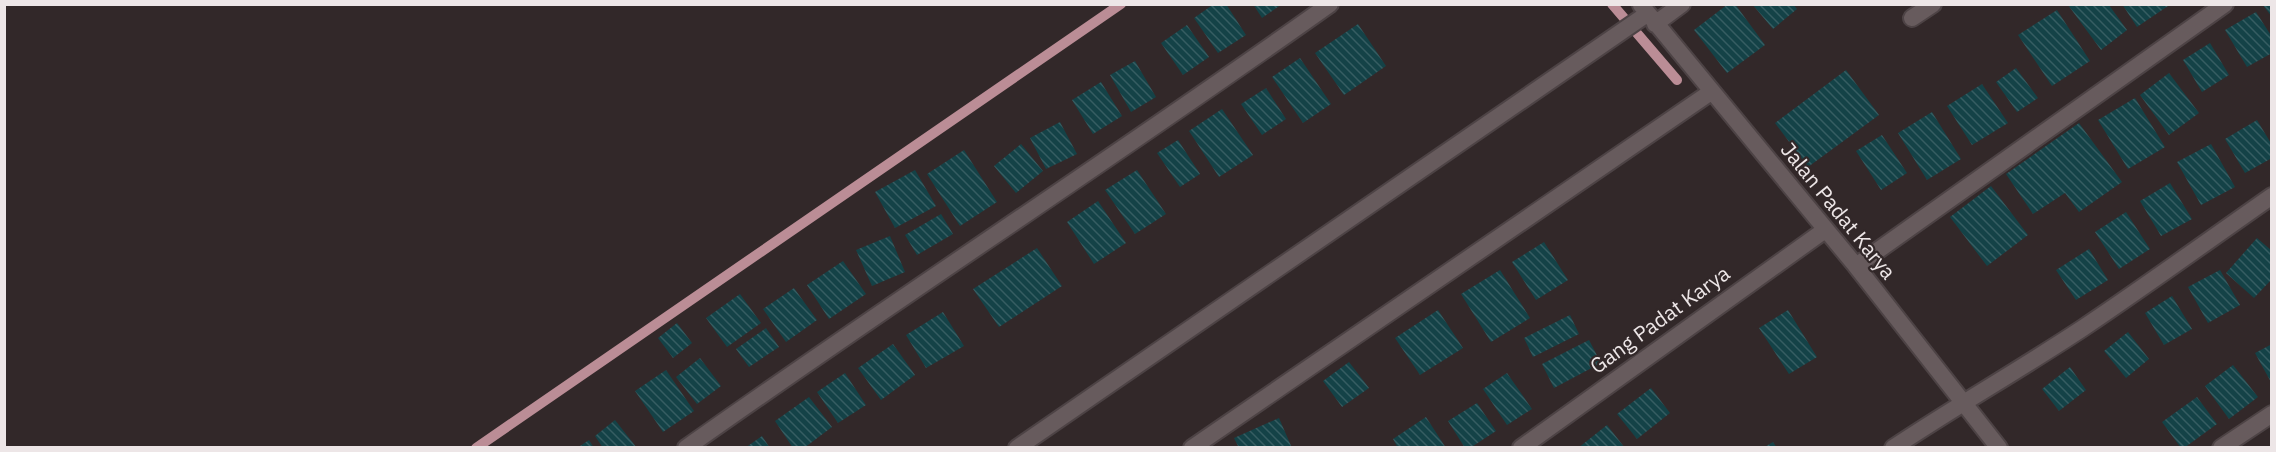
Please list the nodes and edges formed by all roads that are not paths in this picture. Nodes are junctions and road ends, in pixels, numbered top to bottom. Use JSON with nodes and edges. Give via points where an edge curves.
{"nodes":[{"id":1,"x":1330,"y":4,"type":"edge"},
{"id":2,"x":1682,"y":4,"type":"edge"},
{"id":3,"x":1933,"y":4,"type":"edge"},
{"id":4,"x":2226,"y":4,"type":"edge"},
{"id":5,"x":1647,"y":14,"type":"edge"},
{"id":6,"x":1912,"y":18,"type":"dead end"},
{"id":7,"x":1711,"y":92,"type":"junction"},
{"id":8,"x":2271,"y":196,"type":"edge"},
{"id":9,"x":1826,"y":230,"type":"junction"},
{"id":10,"x":1856,"y":266,"type":"junction"},
{"id":11,"x":1961,"y":402,"type":"junction"},
{"id":12,"x":2271,"y":414,"type":"edge"},
{"id":13,"x":686,"y":447,"type":"edge"},
{"id":14,"x":1017,"y":447,"type":"edge"},
{"id":15,"x":1192,"y":447,"type":"edge"},
{"id":16,"x":1521,"y":447,"type":"edge"},
{"id":17,"x":1893,"y":447,"type":"edge"},
{"id":18,"x":1999,"y":447,"type":"edge"},
{"id":19,"x":2222,"y":447,"type":"edge"}],
"edges":[{"from":1,"to":13,"type":"street"},
{"from":2,"to":5,"type":"street"},
{"from":3,"to":6,"type":"street"},
{"from":4,"to":10,"type":"street"},
{"from":5,"to":7,"type":"street","name":"Jalan Padat Karya"},
{"from":5,"to":14,"type":"street"},
{"from":7,"to":9,"type":"street","name":"Jalan Padat Karya"},
{"from":7,"to":15,"type":"street"},
{"from":8,"to":11,"type":"street","via":[[2085,327]]},
{"from":9,"to":10,"type":"street","name":"Jalan Padat Karya"},
{"from":9,"to":16,"type":"street","name":"Gang Padat Karya"},
{"from":10,"to":11,"type":"street","name":"Jalan Padat Karya"},
{"from":11,"to":17,"type":"street"},
{"from":11,"to":18,"type":"street","name":"Jalan Padat Karya"},
{"from":12,"to":19,"type":"street"}]}
